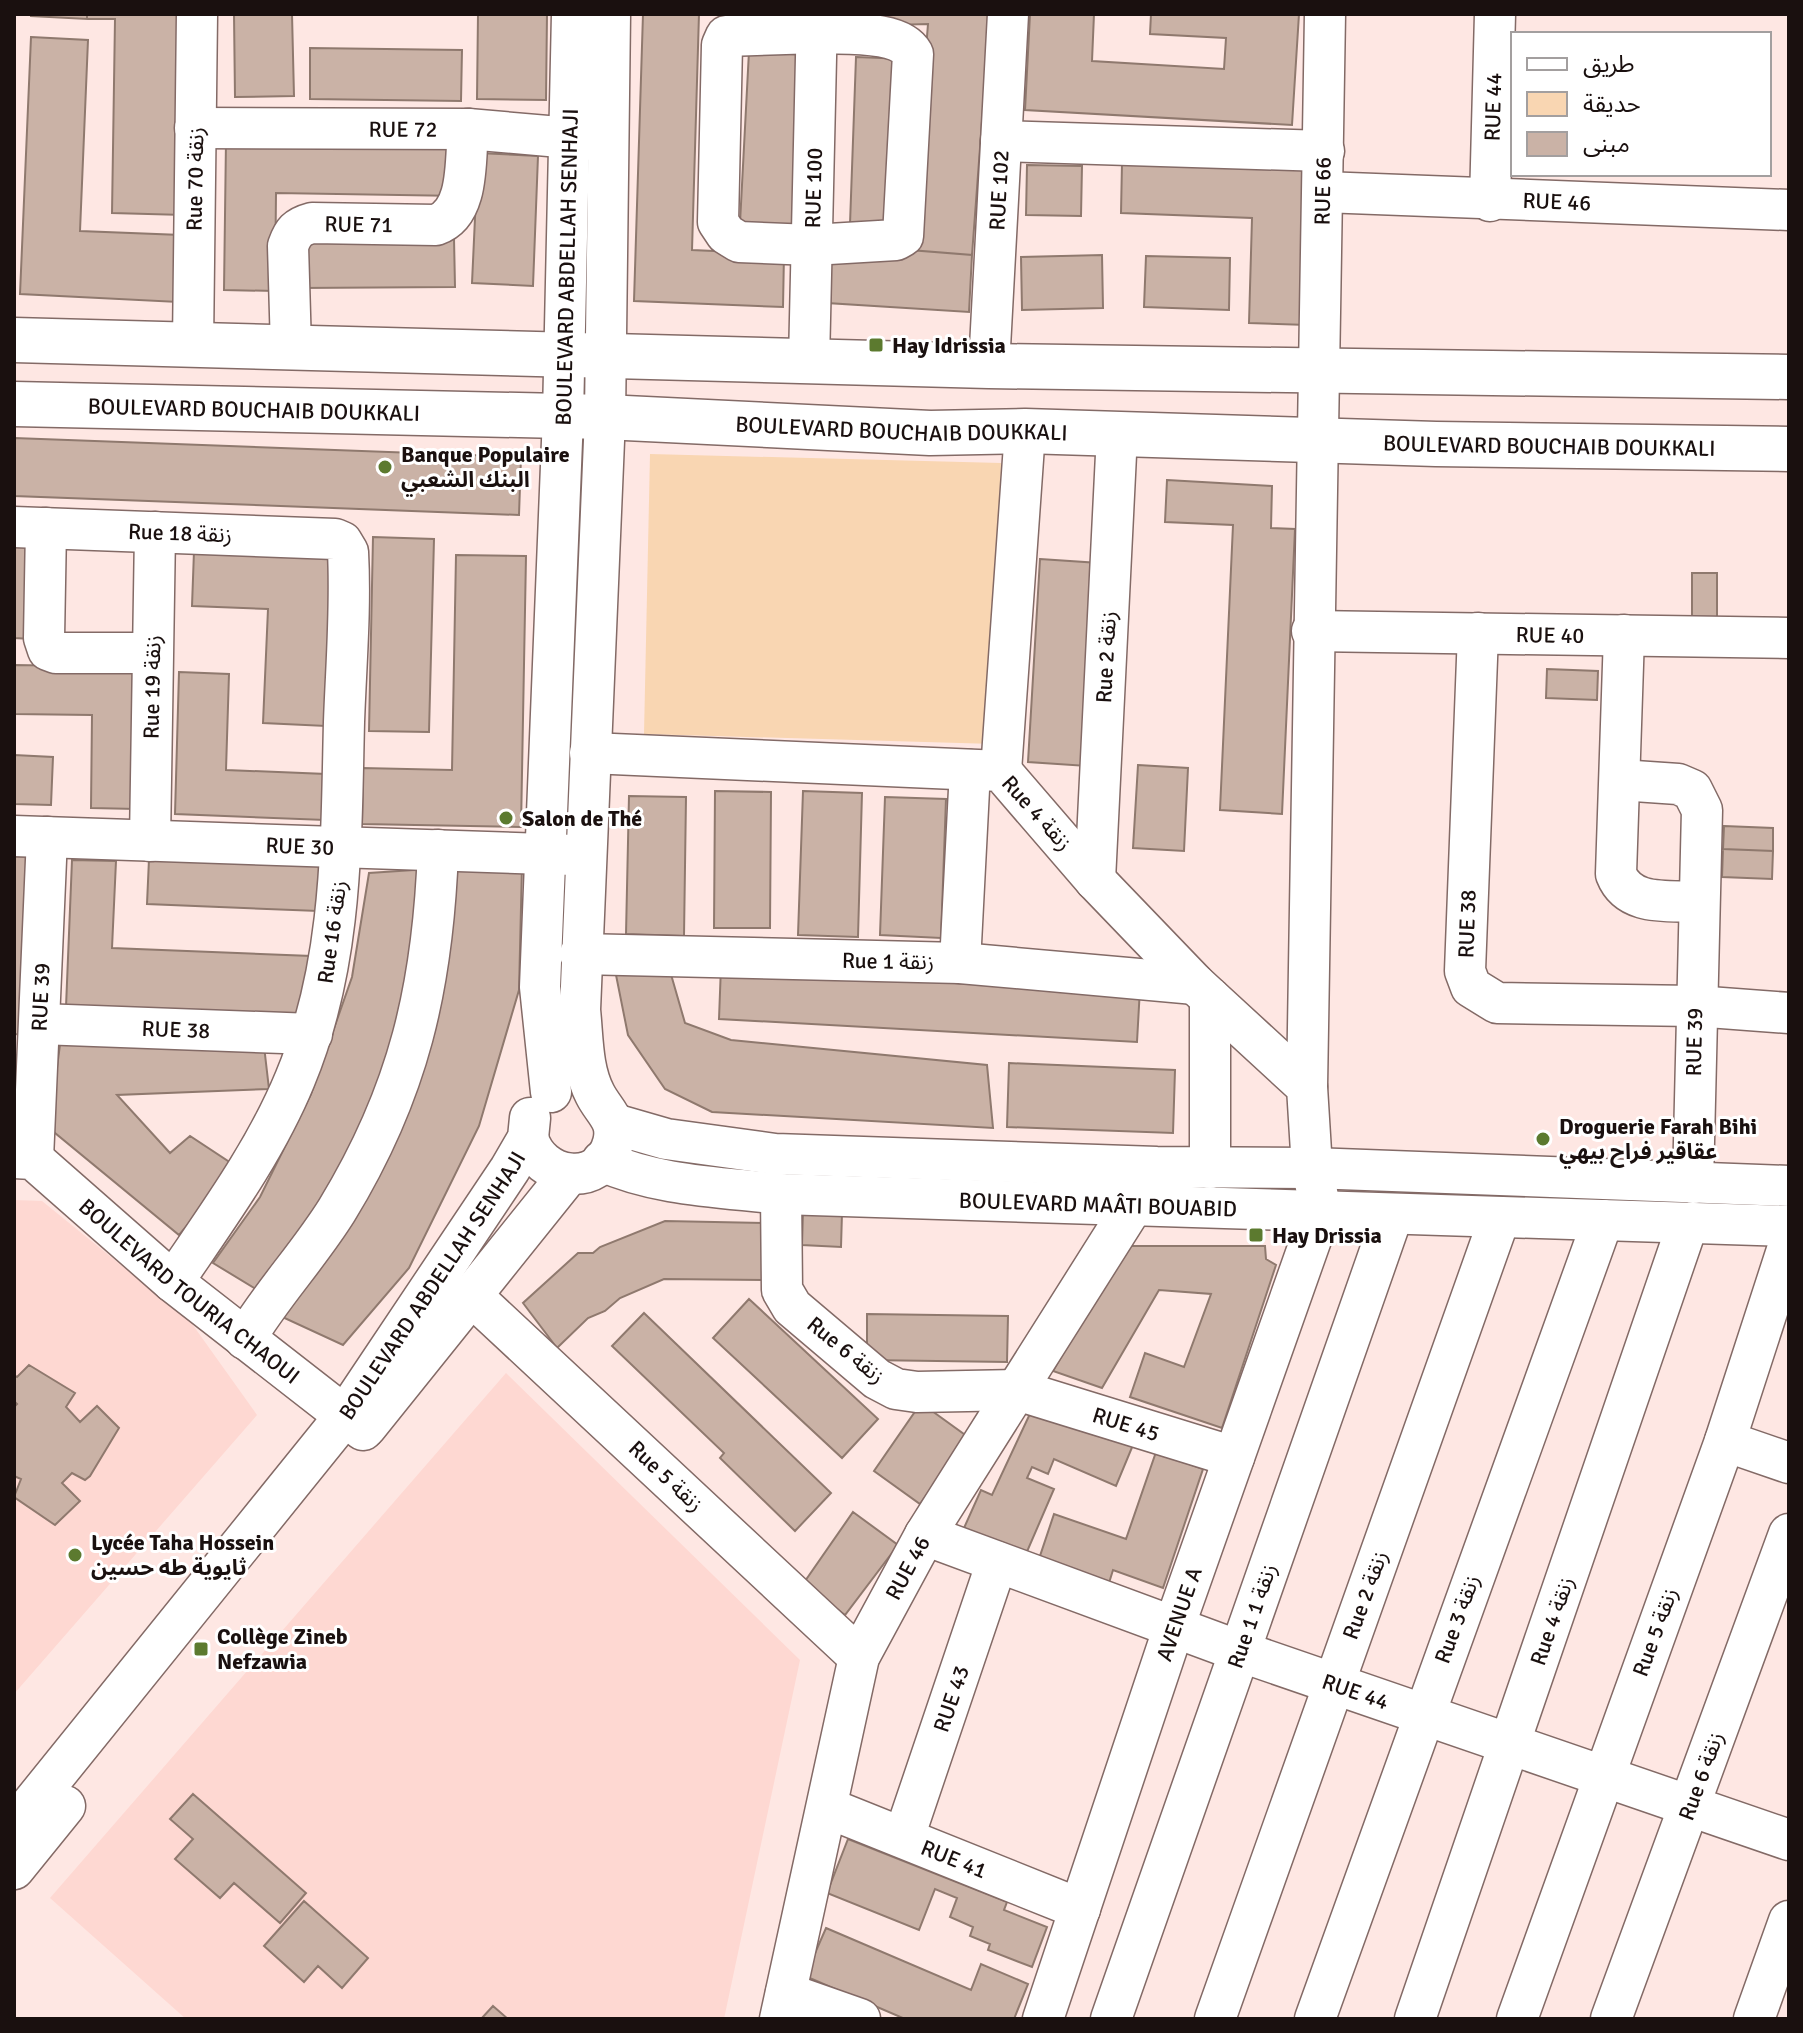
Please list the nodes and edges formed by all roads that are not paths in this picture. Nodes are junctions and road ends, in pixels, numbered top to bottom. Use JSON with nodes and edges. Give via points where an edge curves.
{"nodes":[{"id":1,"x":197,"y":14,"type":"edge"},
{"id":2,"x":572,"y":14,"type":"edge"},
{"id":3,"x":610,"y":14,"type":"edge"},
{"id":4,"x":1008,"y":14,"type":"edge"},
{"id":5,"x":1325,"y":14,"type":"edge"},
{"id":6,"x":1495,"y":14,"type":"edge"},
{"id":7,"x":817,"y":24,"type":"edge"},
{"id":8,"x":195,"y":128,"type":"junction"},
{"id":9,"x":468,"y":129,"type":"junction"},
{"id":10,"x":568,"y":136,"type":"junction"},
{"id":11,"x":1001,"y":141,"type":"junction"},
{"id":12,"x":608,"y":142,"type":"junction"},
{"id":13,"x":1324,"y":151,"type":"junction"},
{"id":14,"x":1323,"y":192,"type":"junction"},
{"id":15,"x":1490,"y":201,"type":"junction"},
{"id":16,"x":1789,"y":210,"type":"edge"},
{"id":17,"x":812,"y":245,"type":"junction"},
{"id":18,"x":14,"y":340,"type":"edge"},
{"id":19,"x":193,"y":344,"type":"junction"},
{"id":20,"x":291,"y":348,"type":"junction"},
{"id":21,"x":585,"y":356,"type":"junction"},
{"id":22,"x":809,"y":362,"type":"junction"},
{"id":23,"x":989,"y":366,"type":"junction"},
{"id":24,"x":1321,"y":368,"type":"junction"},
{"id":25,"x":1789,"y":377,"type":"edge"},
{"id":26,"x":14,"y":404,"type":"edge"},
{"id":27,"x":584,"y":416,"type":"junction"},
{"id":28,"x":1025,"y":431,"type":"junction"},
{"id":29,"x":1117,"y":434,"type":"junction"},
{"id":30,"x":1319,"y":441,"type":"junction"},
{"id":31,"x":1789,"y":449,"type":"edge"},
{"id":32,"x":30,"y":527,"type":"edge"},
{"id":33,"x":155,"y":532,"type":"junction"},
{"id":34,"x":344,"y":544,"type":"joint"},
{"id":35,"x":1312,"y":631,"type":"junction"},
{"id":36,"x":1478,"y":633,"type":"junction"},
{"id":37,"x":1624,"y":635,"type":"junction"},
{"id":38,"x":1789,"y":638,"type":"edge"},
{"id":39,"x":152,"y":653,"type":"junction"},
{"id":40,"x":590,"y":753,"type":"junction"},
{"id":41,"x":986,"y":770,"type":"junction"},
{"id":42,"x":1620,"y":780,"type":"junction"},
{"id":43,"x":31,"y":836,"type":"edge"},
{"id":44,"x":150,"y":841,"type":"junction"},
{"id":45,"x":341,"y":846,"type":"junction"},
{"id":46,"x":438,"y":850,"type":"junction"},
{"id":47,"x":567,"y":855,"type":"junction"},
{"id":48,"x":1095,"y":880,"type":"junction"},
{"id":49,"x":1698,"y":902,"type":"junction"},
{"id":50,"x":580,"y":954,"type":"junction"},
{"id":51,"x":960,"y":963,"type":"junction"},
{"id":52,"x":1202,"y":991,"type":"junction"},
{"id":53,"x":1695,"y":1006,"type":"junction"},
{"id":54,"x":1789,"y":1013,"type":"edge"},
{"id":55,"x":40,"y":1024,"type":"junction"},
{"id":56,"x":312,"y":1034,"type":"junction"},
{"id":57,"x":1307,"y":1087,"type":"junction"},
{"id":58,"x":551,"y":1092,"type":"junction"},
{"id":59,"x":605,"y":1110,"type":"junction"},
{"id":60,"x":528,"y":1138,"type":"junction"},
{"id":61,"x":24,"y":1158,"type":"edge"},
{"id":62,"x":1157,"y":1167,"type":"junction"},
{"id":63,"x":1210,"y":1168,"type":"junction"},
{"id":64,"x":1312,"y":1168,"type":"junction"},
{"id":65,"x":585,"y":1169,"type":"junction"},
{"id":66,"x":1693,"y":1183,"type":"junction"},
{"id":67,"x":1789,"y":1186,"type":"edge"},
{"id":68,"x":781,"y":1194,"type":"junction"},
{"id":69,"x":1133,"y":1205,"type":"junction"},
{"id":70,"x":1321,"y":1211,"type":"junction"},
{"id":71,"x":1393,"y":1214,"type":"junction"},
{"id":72,"x":1500,"y":1217,"type":"junction"},
{"id":73,"x":1603,"y":1220,"type":"junction"},
{"id":74,"x":1688,"y":1223,"type":"junction"},
{"id":75,"x":1789,"y":1226,"type":"edge"},
{"id":76,"x":1789,"y":1244,"type":"edge"},
{"id":77,"x":173,"y":1282,"type":"junction"},
{"id":78,"x":473,"y":1297,"type":"junction"},
{"id":79,"x":245,"y":1339,"type":"junction"},
{"id":80,"x":1017,"y":1390,"type":"junction"},
{"id":81,"x":353,"y":1424,"type":"junction"},
{"id":82,"x":1725,"y":1441,"type":"junction"},
{"id":83,"x":1234,"y":1457,"type":"junction"},
{"id":84,"x":1789,"y":1463,"type":"edge"},
{"id":85,"x":1789,"y":1534,"type":"edge"},
{"id":86,"x":925,"y":1535,"type":"junction"},
{"id":87,"x":997,"y":1562,"type":"junction"},
{"id":88,"x":1174,"y":1627,"type":"junction"},
{"id":89,"x":1239,"y":1651,"type":"junction"},
{"id":90,"x":859,"y":1657,"type":"junction"},
{"id":91,"x":1333,"y":1683,"type":"junction"},
{"id":92,"x":1423,"y":1713,"type":"junction"},
{"id":93,"x":1510,"y":1743,"type":"junction"},
{"id":94,"x":1603,"y":1774,"type":"junction"},
{"id":95,"x":1691,"y":1804,"type":"junction"},
{"id":96,"x":828,"y":1808,"type":"junction"},
{"id":97,"x":14,"y":1826,"type":"edge"},
{"id":98,"x":904,"y":1837,"type":"junction"},
{"id":99,"x":1789,"y":1840,"type":"edge"},
{"id":100,"x":14,"y":1869,"type":"edge"},
{"id":101,"x":1080,"y":1909,"type":"junction"},
{"id":102,"x":1789,"y":1921,"type":"edge"},
{"id":103,"x":783,"y":2006,"type":"edge"},
{"id":104,"x":1058,"y":2015,"type":"edge"},
{"id":105,"x":860,"y":2019,"type":"edge"},
{"id":106,"x":1111,"y":2019,"type":"edge"},
{"id":107,"x":1215,"y":2019,"type":"edge"},
{"id":108,"x":1315,"y":2019,"type":"edge"},
{"id":109,"x":1415,"y":2019,"type":"edge"},
{"id":110,"x":1517,"y":2019,"type":"edge"},
{"id":111,"x":1611,"y":2019,"type":"edge"},
{"id":112,"x":1754,"y":2019,"type":"edge"}],
"edges":[{"from":1,"to":8,"type":"street","name":"Rue 70 زنقة"},
{"from":2,"to":10,"type":"street","name":"BOULEVARD ABDELLAH SENHAJI"},
{"from":3,"to":12,"type":"street","name":"BOULEVARD ABDELLAH SENHAJI"},
{"from":4,"to":11,"type":"street","name":"RUE 102"},
{"from":5,"to":13,"type":"street","name":"RUE 66"},
{"from":6,"to":15,"type":"street","name":"RUE 44"},
{"from":7,"to":17,"type":"street","name":"RUE 100"},
{"from":7,"to":17,"type":"street","via":[[894,40],[908,45],[913,54],[903,236]]},
{"from":7,"to":17,"type":"street","via":[[726,36],[718,207],[718,222],[739,242]]},
{"from":8,"to":9,"type":"street","name":"RUE 72"},
{"from":8,"to":19,"type":"street","name":"Rue 70 زنقة"},
{"from":9,"to":10,"type":"street","name":"RUE 72"},
{"from":9,"to":20,"type":"street","name":"RUE 71","via":[[460,199],[447,221],[312,223],[292,234]]},
{"from":10,"to":12,"type":"street","name":"RUE 72"},
{"from":10,"to":21,"type":"street","name":"BOULEVARD ABDELLAH SENHAJI"},
{"from":11,"to":13,"type":"street"},
{"from":11,"to":23,"type":"street","name":"RUE 102"},
{"from":12,"to":21,"type":"street","name":"BOULEVARD ABDELLAH SENHAJI"},
{"from":13,"to":14,"type":"street","name":"RUE 66"},
{"from":14,"to":15,"type":"street","name":"RUE 46"},
{"from":14,"to":24,"type":"street","name":"RUE 66"},
{"from":15,"to":16,"type":"street","name":"RUE 46"},
{"from":17,"to":22,"type":"street","name":"RUE 100"},
{"from":18,"to":19,"type":"main road"},
{"from":19,"to":20,"type":"main road"},
{"from":20,"to":21,"type":"main road"},
{"from":21,"to":22,"type":"main road"},
{"from":21,"to":27,"type":"street","name":"BOULEVARD ABDELLAH SENHAJI"},
{"from":22,"to":23,"type":"main road"},
{"from":23,"to":24,"type":"main road"},
{"from":24,"to":25,"type":"main road"},
{"from":24,"to":30,"type":"street","name":"RUE 66"},
{"from":26,"to":27,"type":"main road","name":"BOULEVARD BOUCHAIB DOUKKALI"},
{"from":27,"to":28,"type":"main road","name":"BOULEVARD BOUCHAIB DOUKKALI","via":[[930,433]]},
{"from":27,"to":40,"type":"street","name":"BOULEVARD ABDELLAH SENHAJI"},
{"from":27,"to":47,"type":"street","name":"BOULEVARD ABDELLAH SENHAJI"},
{"from":28,"to":29,"type":"main road","name":"BOULEVARD BOUCHAIB DOUKKALI"},
{"from":28,"to":41,"type":"street"},
{"from":29,"to":30,"type":"main road","name":"BOULEVARD BOUCHAIB DOUKKALI"},
{"from":29,"to":48,"type":"street","name":"Rue 2 زنقة"},
{"from":30,"to":31,"type":"main road","name":"BOULEVARD BOUCHAIB DOUKKALI"},
{"from":30,"to":35,"type":"street","name":"RUE 66"},
{"from":32,"to":33,"type":"street","name":"Rue 18 زنقة"},
{"from":32,"to":39,"type":"street","via":[[46,646],[56,653]]},
{"from":33,"to":34,"type":"street","name":"Rue 18 زنقة","via":[[335,539]]},
{"from":33,"to":39,"type":"street","name":"Rue 19 زنقة"},
{"from":34,"to":45,"type":"street","name":"Rue 16 زنقة","via":[[348,555]]},
{"from":35,"to":36,"type":"street","name":"RUE 40"},
{"from":35,"to":57,"type":"street","name":"RUE 66"},
{"from":36,"to":37,"type":"street","name":"RUE 40"},
{"from":36,"to":53,"type":"street","name":"RUE 38","via":[[1465,971],[1471,987],[1497,1003]]},
{"from":37,"to":38,"type":"street","name":"RUE 40"},
{"from":37,"to":42,"type":"street"},
{"from":39,"to":44,"type":"street","name":"Rue 19 زنقة"},
{"from":40,"to":41,"type":"street","name":"Rue 4 زنقة"},
{"from":40,"to":47,"type":"street","name":"BOULEVARD ABDELLAH SENHAJI"},
{"from":41,"to":48,"type":"street","name":"Rue 4 زنقة"},
{"from":41,"to":51,"type":"street"},
{"from":42,"to":49,"type":"street","name":"RUE 39","via":[[1678,784],[1699,798]]},
{"from":42,"to":49,"type":"street","via":[[1616,874],[1621,885],[1641,899]]},
{"from":43,"to":44,"type":"street","name":"RUE 30"},
{"from":43,"to":55,"type":"street","name":"RUE 39"},
{"from":44,"to":45,"type":"street","name":"RUE 30"},
{"from":45,"to":46,"type":"street","name":"RUE 30"},
{"from":45,"to":56,"type":"street","name":"Rue 16 زنقة","via":[[334,941]]},
{"from":46,"to":47,"type":"street","name":"RUE 30"},
{"from":46,"to":79,"type":"street","via":[[434,937],[424,1000],[391,1101],[337,1211]]},
{"from":47,"to":50,"type":"street","name":"BOULEVARD ABDELLAH SENHAJI"},
{"from":47,"to":58,"type":"street","name":"BOULEVARD ABDELLAH SENHAJI","via":[[540,987]]},
{"from":48,"to":52,"type":"street","name":"Rue 4 زنقة"},
{"from":49,"to":53,"type":"street","name":"RUE 39"},
{"from":50,"to":51,"type":"street","name":"Rue 1 زنقة"},
{"from":50,"to":59,"type":"street","name":"BOULEVARD ABDELLAH SENHAJI","via":[[586,1067]]},
{"from":51,"to":52,"type":"street","name":"Rue 1 زنقة"},
{"from":52,"to":57,"type":"street","name":"Rue 4 زنقة"},
{"from":52,"to":63,"type":"street"},
{"from":53,"to":54,"type":"street","name":"RUE 38"},
{"from":53,"to":66,"type":"street","name":"RUE 39"},
{"from":55,"to":56,"type":"street","name":"RUE 38"},
{"from":55,"to":61,"type":"street","name":"RUE 39"},
{"from":56,"to":77,"type":"street","name":"Rue 16 زنقة","via":[[259,1150]]},
{"from":57,"to":64,"type":"street"},
{"from":58,"to":59,"type":"street","name":"BOULEVARD MAÂTI BOUABID","via":[[574,1088]]},
{"from":58,"to":60,"type":"street","name":"BOULEVARD ABDELLAH SENHAJI","via":[[532,1111]]},
{"from":59,"to":62,"type":"street","name":"BOULEVARD MAÂTI BOUABID","via":[[666,1139],[775,1154]]},
{"from":59,"to":65,"type":"street","name":"BOULEVARD ABDELLAH SENHAJI","via":[[612,1144]]},
{"from":60,"to":65,"type":"street","name":"BOULEVARD MAÂTI BOUABID","via":[[545,1166]]},
{"from":60,"to":81,"type":"street","name":"BOULEVARD ABDELLAH SENHAJI"},
{"from":61,"to":77,"type":"street","name":"BOULEVARD TOURIA CHAOUI"},
{"from":62,"to":63,"type":"street","name":"BOULEVARD MAÂTI BOUABID"},
{"from":62,"to":69,"type":"street","name":"RUE 46"},
{"from":63,"to":64,"type":"street","name":"BOULEVARD MAÂTI BOUABID"},
{"from":64,"to":66,"type":"street","name":"BOULEVARD MAÂTI BOUABID"},
{"from":64,"to":70,"type":"street"},
{"from":65,"to":68,"type":"street","name":"BOULEVARD MAÂTI BOUABID"},
{"from":65,"to":78,"type":"street","name":"BOULEVARD ABDELLAH SENHAJI"},
{"from":66,"to":67,"type":"street","name":"BOULEVARD MAÂTI BOUABID"},
{"from":68,"to":69,"type":"street","name":"BOULEVARD MAÂTI BOUABID"},
{"from":68,"to":80,"type":"street","name":"Rue 6 زنقة","via":[[782,1290],[792,1307],[877,1379],[917,1392]]},
{"from":69,"to":70,"type":"street","name":"BOULEVARD MAÂTI BOUABID"},
{"from":69,"to":80,"type":"street","name":"RUE 46"},
{"from":70,"to":71,"type":"street","name":"BOULEVARD MAÂTI BOUABID"},
{"from":70,"to":83,"type":"street","name":"AVENUE A"},
{"from":71,"to":72,"type":"street","name":"BOULEVARD MAÂTI BOUABID"},
{"from":71,"to":89,"type":"street","name":"Rue 1 زنقة 1"},
{"from":72,"to":73,"type":"street","name":"BOULEVARD MAÂTI BOUABID"},
{"from":72,"to":91,"type":"street","name":"Rue 2 زنقة"},
{"from":73,"to":74,"type":"street","name":"BOULEVARD MAÂTI BOUABID"},
{"from":73,"to":92,"type":"street","name":"Rue 3 زنقة"},
{"from":74,"to":75,"type":"street","name":"BOULEVARD MAÂTI BOUABID"},
{"from":74,"to":93,"type":"street","name":"Rue 4 زنقة"},
{"from":76,"to":82,"type":"street","name":"Rue 5 زنقة"},
{"from":77,"to":79,"type":"street","name":"BOULEVARD TOURIA CHAOUI"},
{"from":78,"to":81,"type":"street","name":"BOULEVARD ABDELLAH SENHAJI"},
{"from":78,"to":90,"type":"street","name":"Rue 5 زنقة"},
{"from":79,"to":81,"type":"street","name":"BOULEVARD TOURIA CHAOUI"},
{"from":80,"to":83,"type":"street","name":"RUE 45"},
{"from":80,"to":86,"type":"street","name":"RUE 46"},
{"from":81,"to":97,"type":"street","name":"BOULEVARD ABDELLAH SENHAJI"},
{"from":81,"to":100,"type":"street","name":"BOULEVARD ABDELLAH SENHAJI"},
{"from":82,"to":84,"type":"street"},
{"from":82,"to":94,"type":"street","name":"Rue 5 زنقة"},
{"from":83,"to":88,"type":"street","name":"AVENUE A"},
{"from":85,"to":95,"type":"street","name":"Rue 6 زنقة"},
{"from":86,"to":87,"type":"street","name":"RUE 44"},
{"from":86,"to":90,"type":"street","name":"RUE 46"},
{"from":87,"to":88,"type":"street","name":"RUE 44"},
{"from":87,"to":98,"type":"street","name":"RUE 43"},
{"from":88,"to":89,"type":"street","name":"RUE 44"},
{"from":88,"to":101,"type":"street","name":"AVENUE A"},
{"from":89,"to":91,"type":"street","name":"RUE 44"},
{"from":89,"to":106,"type":"street","name":"Rue 1 زنقة 1"},
{"from":90,"to":96,"type":"street","name":"RUE 46"},
{"from":91,"to":92,"type":"street","name":"RUE 44"},
{"from":91,"to":107,"type":"street","name":"Rue 2 زنقة"},
{"from":92,"to":93,"type":"street","name":"RUE 44"},
{"from":92,"to":108,"type":"street","name":"Rue 3 زنقة"},
{"from":93,"to":94,"type":"street","name":"RUE 44"},
{"from":93,"to":109,"type":"street","name":"Rue 4 زنقة"},
{"from":94,"to":95,"type":"street","name":"RUE 44"},
{"from":94,"to":110,"type":"street","name":"Rue 5 زنقة"},
{"from":95,"to":99,"type":"street","name":"RUE 44"},
{"from":95,"to":111,"type":"street","name":"Rue 6 زنقة"},
{"from":96,"to":98,"type":"street","name":"RUE 41"},
{"from":96,"to":103,"type":"street","name":"RUE 46"},
{"from":98,"to":101,"type":"street","name":"RUE 41"},
{"from":101,"to":104,"type":"street","name":"AVENUE A"},
{"from":102,"to":112,"type":"street"},
{"from":103,"to":105,"type":"street"}]}
